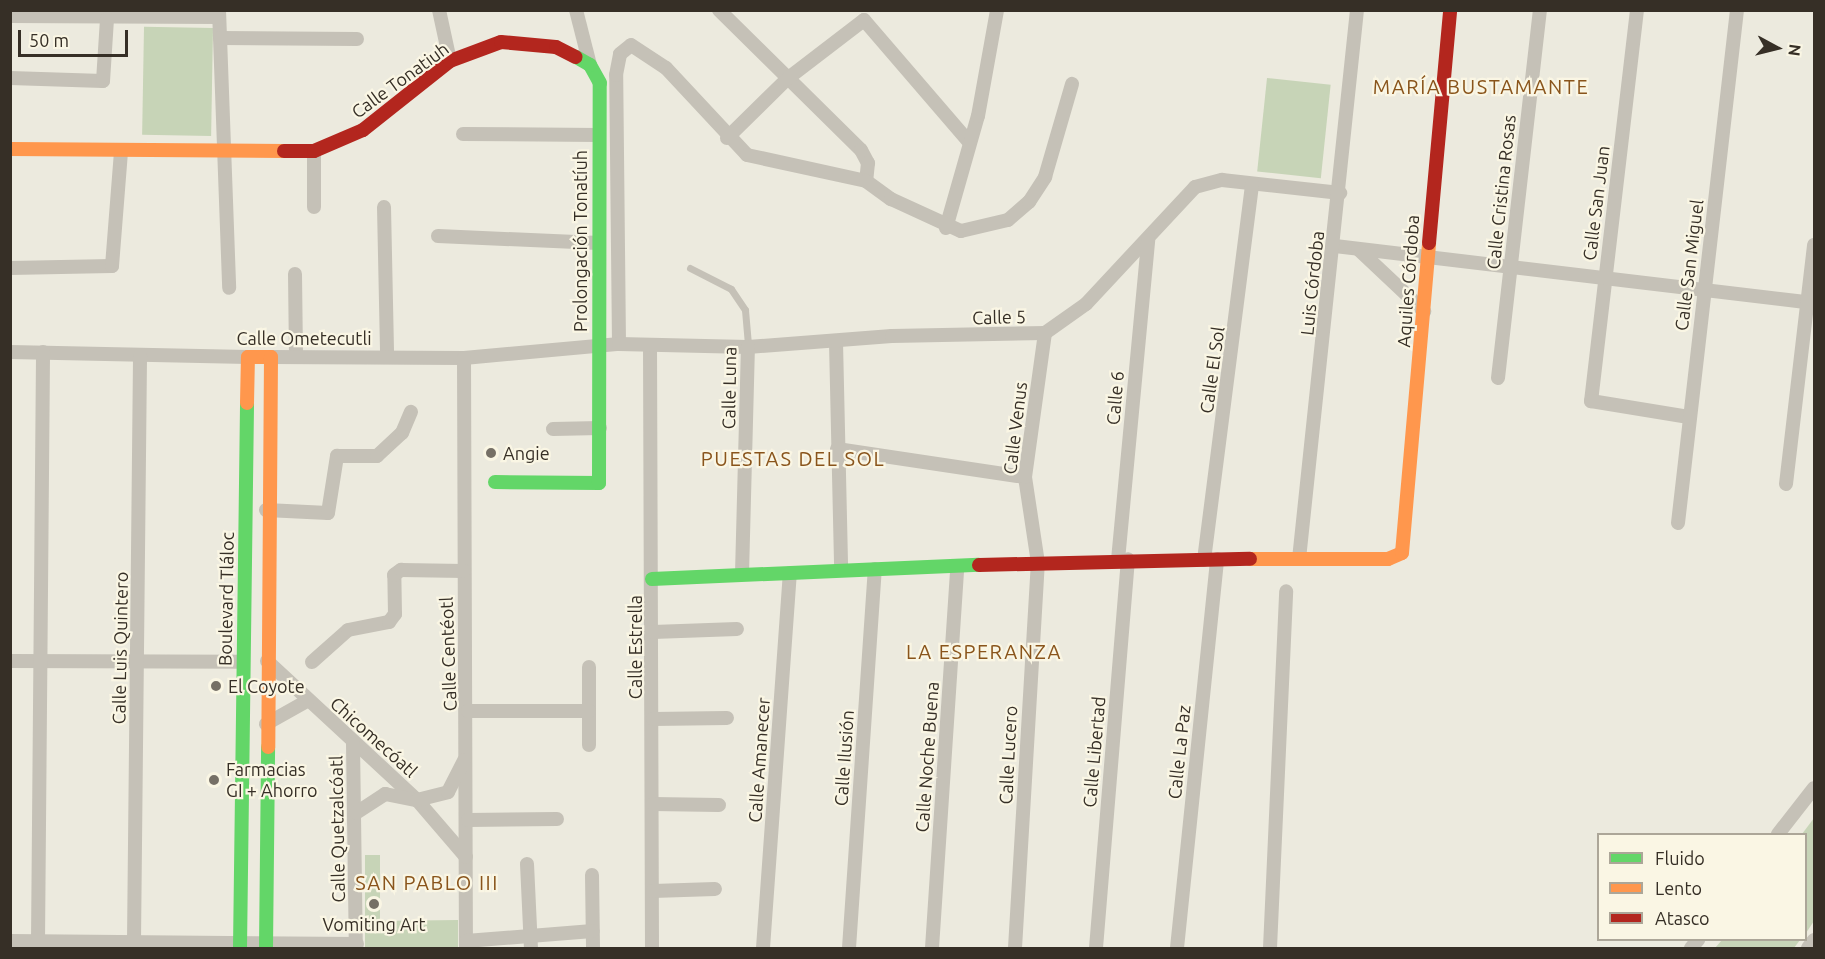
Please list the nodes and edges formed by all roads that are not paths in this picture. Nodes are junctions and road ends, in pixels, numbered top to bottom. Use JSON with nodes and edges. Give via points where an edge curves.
{"nodes":[{"id":1,"x":438,"y":10,"type":"edge"},
{"id":2,"x":576,"y":10,"type":"edge"},
{"id":3,"x":719,"y":10,"type":"edge"},
{"id":4,"x":997,"y":10,"type":"edge"},
{"id":5,"x":1357,"y":10,"type":"edge"},
{"id":6,"x":1450,"y":10,"type":"edge"},
{"id":7,"x":1540,"y":10,"type":"edge"},
{"id":8,"x":1636,"y":10,"type":"edge"},
{"id":9,"x":1737,"y":10,"type":"edge"},
{"id":10,"x":219,"y":14,"type":"edge"},
{"id":11,"x":10,"y":16,"type":"edge"},
{"id":12,"x":107,"y":19,"type":"junction"},
{"id":13,"x":220,"y":38,"type":"junction"},
{"id":14,"x":357,"y":39,"type":"dead end"},
{"id":15,"x":450,"y":61,"type":"junction"},
{"id":16,"x":590,"y":65,"type":"junction"},
{"id":17,"x":10,"y":78,"type":"edge"},
{"id":18,"x":787,"y":79,"type":"junction"},
{"id":19,"x":1072,"y":84,"type":"dead end"},
{"id":20,"x":463,"y":134,"type":"dead end"},
{"id":21,"x":599,"y":135,"type":"junction"},
{"id":22,"x":727,"y":138,"type":"junction"},
{"id":23,"x":969,"y":142,"type":"junction"},
{"id":24,"x":10,"y":149,"type":"edge"},
{"id":25,"x":222,"y":151,"type":"junction"},
{"id":26,"x":314,"y":151,"type":"junction"},
{"id":27,"x":121,"y":152,"type":"junction"},
{"id":28,"x":866,"y":181,"type":"junction"},
{"id":29,"x":1252,"y":184,"type":"junction"},
{"id":30,"x":1340,"y":193,"type":"junction"},
{"id":31,"x":314,"y":207,"type":"dead end"},
{"id":32,"x":384,"y":207,"type":"dead end"},
{"id":33,"x":946,"y":228,"type":"junction"},
{"id":34,"x":438,"y":236,"type":"dead end"},
{"id":35,"x":1148,"y":240,"type":"junction"},
{"id":36,"x":599,"y":243,"type":"junction"},
{"id":37,"x":1815,"y":245,"type":"edge"},
{"id":38,"x":1335,"y":246,"type":"junction"},
{"id":39,"x":1358,"y":249,"type":"junction"},
{"id":40,"x":1426,"y":256,"type":"junction"},
{"id":41,"x":1511,"y":266,"type":"junction"},
{"id":42,"x":10,"y":268,"type":"edge"},
{"id":43,"x":690,"y":268,"type":"dead end"},
{"id":44,"x":295,"y":274,"type":"dead end"},
{"id":45,"x":1606,"y":277,"type":"junction"},
{"id":46,"x":229,"y":288,"type":"dead end"},
{"id":47,"x":1705,"y":288,"type":"junction"},
{"id":48,"x":1811,"y":303,"type":"edge"},
{"id":49,"x":1424,"y":310,"type":"junction"},
{"id":50,"x":1045,"y":333,"type":"junction"},
{"id":51,"x":836,"y":342,"type":"junction"},
{"id":52,"x":619,"y":344,"type":"junction"},
{"id":53,"x":651,"y":345,"type":"junction"},
{"id":54,"x":597,"y":347,"type":"junction"},
{"id":55,"x":748,"y":347,"type":"junction"},
{"id":56,"x":10,"y":352,"type":"edge"},
{"id":57,"x":43,"y":352,"type":"junction"},
{"id":58,"x":140,"y":356,"type":"junction"},
{"id":59,"x":387,"y":356,"type":"junction"},
{"id":60,"x":248,"y":357,"type":"junction"},
{"id":61,"x":271,"y":357,"type":"junction"},
{"id":62,"x":296,"y":357,"type":"junction"},
{"id":63,"x":464,"y":358,"type":"junction"},
{"id":64,"x":1498,"y":378,"type":"dead end"},
{"id":65,"x":411,"y":411,"type":"dead end"},
{"id":66,"x":1689,"y":417,"type":"junction"},
{"id":67,"x":600,"y":428,"type":"junction"},
{"id":68,"x":553,"y":429,"type":"dead end"},
{"id":69,"x":837,"y":449,"type":"junction"},
{"id":70,"x":1025,"y":477,"type":"junction"},
{"id":71,"x":495,"y":482,"type":"dead end"},
{"id":72,"x":1786,"y":484,"type":"dead end"},
{"id":73,"x":266,"y":510,"type":"junction"},
{"id":74,"x":1678,"y":523,"type":"dead end"},
{"id":75,"x":1123,"y":559,"type":"junction"},
{"id":76,"x":1210,"y":559,"type":"junction"},
{"id":77,"x":1299,"y":559,"type":"junction"},
{"id":78,"x":1038,"y":563,"type":"junction"},
{"id":79,"x":957,"y":567,"type":"junction"},
{"id":80,"x":875,"y":569,"type":"junction"},
{"id":81,"x":841,"y":570,"type":"junction"},
{"id":82,"x":464,"y":572,"type":"junction"},
{"id":83,"x":790,"y":573,"type":"junction"},
{"id":84,"x":742,"y":574,"type":"junction"},
{"id":85,"x":652,"y":579,"type":"junction"},
{"id":86,"x":1286,"y":591,"type":"dead end"},
{"id":87,"x":737,"y":629,"type":"dead end"},
{"id":88,"x":653,"y":632,"type":"junction"},
{"id":89,"x":266,"y":660,"type":"junction"},
{"id":90,"x":10,"y":661,"type":"edge"},
{"id":91,"x":37,"y":661,"type":"junction"},
{"id":92,"x":243,"y":662,"type":"junction"},
{"id":93,"x":312,"y":662,"type":"dead end"},
{"id":94,"x":138,"y":664,"type":"junction"},
{"id":95,"x":589,"y":667,"type":"dead end"},
{"id":96,"x":307,"y":701,"type":"junction"},
{"id":97,"x":468,"y":711,"type":"junction"},
{"id":98,"x":589,"y":711,"type":"junction"},
{"id":99,"x":728,"y":718,"type":"dead end"},
{"id":100,"x":653,"y":719,"type":"junction"},
{"id":101,"x":266,"y":724,"type":"junction"},
{"id":102,"x":353,"y":744,"type":"junction"},
{"id":103,"x":589,"y":745,"type":"dead end"},
{"id":104,"x":467,"y":752,"type":"junction"},
{"id":105,"x":1815,"y":788,"type":"edge"},
{"id":106,"x":417,"y":800,"type":"junction"},
{"id":107,"x":653,"y":804,"type":"junction"},
{"id":108,"x":719,"y":805,"type":"dead end"},
{"id":109,"x":356,"y":813,"type":"junction"},
{"id":110,"x":557,"y":819,"type":"dead end"},
{"id":111,"x":468,"y":820,"type":"junction"},
{"id":112,"x":1779,"y":833,"type":"edge"},
{"id":113,"x":466,"y":857,"type":"junction"},
{"id":114,"x":527,"y":864,"type":"dead end"},
{"id":115,"x":592,"y":875,"type":"dead end"},
{"id":116,"x":715,"y":889,"type":"dead end"},
{"id":117,"x":653,"y":891,"type":"junction"},
{"id":118,"x":593,"y":931,"type":"junction"},
{"id":119,"x":1815,"y":940,"type":"edge"},
{"id":120,"x":10,"y":941,"type":"edge"},
{"id":121,"x":38,"y":941,"type":"junction"},
{"id":122,"x":134,"y":942,"type":"junction"},
{"id":123,"x":531,"y":943,"type":"edge"},
{"id":124,"x":241,"y":945,"type":"edge"},
{"id":125,"x":466,"y":945,"type":"edge"},
{"id":126,"x":266,"y":946,"type":"edge"},
{"id":127,"x":356,"y":946,"type":"edge"},
{"id":128,"x":593,"y":948,"type":"edge"},
{"id":129,"x":652,"y":948,"type":"edge"},
{"id":130,"x":763,"y":948,"type":"edge"},
{"id":131,"x":849,"y":948,"type":"edge"},
{"id":132,"x":932,"y":948,"type":"edge"},
{"id":133,"x":1015,"y":948,"type":"edge"},
{"id":134,"x":1096,"y":948,"type":"edge"},
{"id":135,"x":1177,"y":948,"type":"edge"},
{"id":136,"x":1270,"y":948,"type":"edge"},
{"id":137,"x":1808,"y":948,"type":"edge"}],
"edges":[{"from":1,"to":15,"type":"street"},
{"from":2,"to":16,"type":"street"},
{"from":3,"to":18,"type":"street"},
{"from":4,"to":23,"type":"street"},
{"from":5,"to":30,"type":"street","name":"Luis Córdoba"},
{"from":6,"to":40,"type":"street","name":"Aquiles Córdoba"},
{"from":7,"to":41,"type":"street","name":"Calle Cristina Rosas"},
{"from":8,"to":45,"type":"street","name":"Calle San Juan"},
{"from":9,"to":47,"type":"street","name":"Calle San Miguel"},
{"from":10,"to":12,"type":"street"},
{"from":10,"to":13,"type":"street"},
{"from":11,"to":12,"type":"street"},
{"from":12,"to":17,"type":"street","via":[[103,81]]},
{"from":13,"to":14,"type":"street"},
{"from":13,"to":25,"type":"street"},
{"from":15,"to":16,"type":"street","name":"Calle Tonatiuh","via":[[501,42],[556,47]]},
{"from":15,"to":26,"type":"street","name":"Calle Tonatiuh","via":[[363,130]]},
{"from":16,"to":21,"type":"street","via":[[600,83]]},
{"from":18,"to":22,"type":"street"},
{"from":18,"to":23,"type":"street","via":[[857,22],[870,21]]},
{"from":18,"to":28,"type":"street","via":[[861,150],[868,163]]},
{"from":19,"to":33,"type":"street","via":[[1045,177],[1029,202],[1008,220],[979,231]]},
{"from":20,"to":21,"type":"street"},
{"from":21,"to":36,"type":"street","name":"Prolongación Tonatíuh"},
{"from":22,"to":28,"type":"street","via":[[747,155]]},
{"from":22,"to":52,"type":"street","via":[[666,68],[631,45],[620,54],[616,75]]},
{"from":23,"to":33,"type":"street"},
{"from":24,"to":27,"type":"street","name":"Calle Tonatiuh"},
{"from":25,"to":26,"type":"street","name":"Calle Tonatiuh"},
{"from":25,"to":27,"type":"street","name":"Calle Tonatiuh"},
{"from":25,"to":46,"type":"street"},
{"from":26,"to":31,"type":"street"},
{"from":27,"to":42,"type":"street","via":[[112,266]]},
{"from":28,"to":33,"type":"street"},
{"from":29,"to":30,"type":"street","name":"Calle 5"},
{"from":29,"to":35,"type":"street","name":"Calle 5","via":[[1222,180],[1195,187]]},
{"from":29,"to":76,"type":"street","name":"Calle El Sol"},
{"from":30,"to":38,"type":"street","name":"Luis Córdoba"},
{"from":32,"to":59,"type":"street"},
{"from":34,"to":36,"type":"street"},
{"from":35,"to":50,"type":"street","name":"Calle 5","via":[[1086,304]]},
{"from":35,"to":75,"type":"street","name":"Calle 6"},
{"from":36,"to":54,"type":"street","name":"Prolongación Tonatíuh"},
{"from":37,"to":48,"type":"street"},
{"from":38,"to":39,"type":"street"},
{"from":38,"to":77,"type":"street","name":"Luis Córdoba"},
{"from":39,"to":40,"type":"street"},
{"from":39,"to":49,"type":"street"},
{"from":40,"to":41,"type":"street"},
{"from":40,"to":49,"type":"street","name":"Aquiles Córdoba"},
{"from":41,"to":45,"type":"street"},
{"from":41,"to":64,"type":"street","name":"Calle Cristina Rosas"},
{"from":43,"to":55,"type":"lane","name":"Calle Luna","via":[[731,289],[745,310]]},
{"from":44,"to":62,"type":"street"},
{"from":45,"to":47,"type":"street"},
{"from":45,"to":66,"type":"street","name":"Calle San Juan","via":[[1591,400]]},
{"from":47,"to":48,"type":"street"},
{"from":47,"to":66,"type":"street","name":"Calle San Miguel"},
{"from":48,"to":72,"type":"street"},
{"from":49,"to":77,"type":"street","name":"Aquiles Córdoba","via":[[1402,553],[1388,559]]},
{"from":50,"to":51,"type":"street","name":"Calle 5"},
{"from":50,"to":70,"type":"street","name":"Calle Venus"},
{"from":51,"to":55,"type":"street","name":"Calle 5"},
{"from":51,"to":69,"type":"street"},
{"from":52,"to":53,"type":"street","name":"Calle 5"},
{"from":52,"to":54,"type":"street","name":"Calle 5"},
{"from":53,"to":55,"type":"street","name":"Calle 5"},
{"from":53,"to":85,"type":"street","name":"Calle Estrella"},
{"from":54,"to":63,"type":"street","name":"Calle Ometecutli"},
{"from":54,"to":67,"type":"street","name":"Prolongación Tonatíuh"},
{"from":55,"to":84,"type":"street","name":"Calle Luna"},
{"from":56,"to":57,"type":"street","name":"Calle Ometecutli"},
{"from":57,"to":58,"type":"street","name":"Calle Ometecutli"},
{"from":57,"to":91,"type":"street"},
{"from":58,"to":60,"type":"street","name":"Calle Ometecutli"},
{"from":58,"to":94,"type":"street","name":"Calle Luis Quintero"},
{"from":59,"to":62,"type":"street","name":"Calle Ometecutli"},
{"from":59,"to":63,"type":"street","name":"Calle Ometecutli"},
{"from":60,"to":61,"type":"street","name":"Calle Ometecutli"},
{"from":60,"to":92,"type":"street","name":"Boulevard Tláloc"},
{"from":61,"to":62,"type":"street","name":"Calle Ometecutli"},
{"from":61,"to":73,"type":"street"},
{"from":63,"to":82,"type":"street","name":"Calle Centéotl"},
{"from":65,"to":73,"type":"street","via":[[405,429],[377,456],[338,456],[328,513]]},
{"from":66,"to":74,"type":"street","name":"Calle San Miguel"},
{"from":67,"to":68,"type":"street"},
{"from":67,"to":71,"type":"street","name":"Prolongación Tonatíuh","via":[[599,483]]},
{"from":69,"to":70,"type":"street"},
{"from":69,"to":81,"type":"street"},
{"from":70,"to":78,"type":"street","name":"Calle Venus"},
{"from":73,"to":89,"type":"street"},
{"from":75,"to":76,"type":"street"},
{"from":75,"to":78,"type":"street"},
{"from":75,"to":134,"type":"street","name":"Calle Libertad"},
{"from":76,"to":77,"type":"street"},
{"from":76,"to":135,"type":"street","name":"Calle La Paz"},
{"from":78,"to":79,"type":"street"},
{"from":78,"to":133,"type":"street","name":"Calle Lucero"},
{"from":79,"to":80,"type":"street"},
{"from":79,"to":132,"type":"street","name":"Calle Noche Buena"},
{"from":80,"to":81,"type":"street"},
{"from":80,"to":131,"type":"street","name":"Calle Ilusión"},
{"from":81,"to":83,"type":"street"},
{"from":82,"to":93,"type":"street","via":[[401,570],[394,575],[395,614],[389,622],[348,630]]},
{"from":82,"to":97,"type":"street","name":"Calle Centéotl"},
{"from":83,"to":84,"type":"street"},
{"from":83,"to":130,"type":"street","name":"Calle Amanecer"},
{"from":84,"to":85,"type":"street"},
{"from":85,"to":88,"type":"street","name":"Calle Estrella"},
{"from":86,"to":136,"type":"street","via":[[1275,905]]},
{"from":87,"to":88,"type":"street"},
{"from":88,"to":100,"type":"street","name":"Calle Estrella"},
{"from":89,"to":96,"type":"street","name":"Chicomecóatl"},
{"from":89,"to":101,"type":"street"},
{"from":90,"to":91,"type":"street"},
{"from":91,"to":94,"type":"street"},
{"from":91,"to":121,"type":"street"},
{"from":92,"to":94,"type":"street"},
{"from":92,"to":124,"type":"street","name":"Boulevard Tláloc"},
{"from":94,"to":122,"type":"street","name":"Calle Luis Quintero"},
{"from":95,"to":98,"type":"street"},
{"from":96,"to":101,"type":"street","name":"Chicomecóatl"},
{"from":96,"to":102,"type":"street","name":"Chicomecóatl"},
{"from":97,"to":98,"type":"street"},
{"from":97,"to":104,"type":"street","name":"Calle Centéotl"},
{"from":98,"to":103,"type":"street"},
{"from":99,"to":100,"type":"street"},
{"from":100,"to":107,"type":"street","name":"Calle Estrella"},
{"from":101,"to":126,"type":"street"},
{"from":102,"to":106,"type":"street","name":"Chicomecóatl"},
{"from":102,"to":109,"type":"street","name":"Calle Quetzalcóatl"},
{"from":104,"to":106,"type":"street","name":"Chicomecóatl","via":[[448,792]]},
{"from":104,"to":111,"type":"street","name":"Calle Centéotl"},
{"from":105,"to":112,"type":"street"},
{"from":106,"to":109,"type":"street","via":[[386,794]]},
{"from":106,"to":113,"type":"street","name":"Chicomecóatl"},
{"from":107,"to":108,"type":"street"},
{"from":107,"to":117,"type":"street","name":"Calle Estrella"},
{"from":109,"to":127,"type":"street","name":"Calle Quetzalcóatl"},
{"from":110,"to":111,"type":"street"},
{"from":111,"to":113,"type":"street","name":"Calle Centéotl"},
{"from":113,"to":125,"type":"street","name":"Calle Centéotl"},
{"from":114,"to":123,"type":"street"},
{"from":115,"to":118,"type":"street"},
{"from":116,"to":117,"type":"street"},
{"from":117,"to":129,"type":"street","name":"Calle Estrella"},
{"from":118,"to":123,"type":"street"},
{"from":118,"to":128,"type":"street"},
{"from":119,"to":137,"type":"street"},
{"from":120,"to":121,"type":"street"},
{"from":121,"to":122,"type":"street"},
{"from":122,"to":124,"type":"street"},
{"from":123,"to":125,"type":"street"},
{"from":124,"to":126,"type":"street"},
{"from":126,"to":127,"type":"street"}]}
